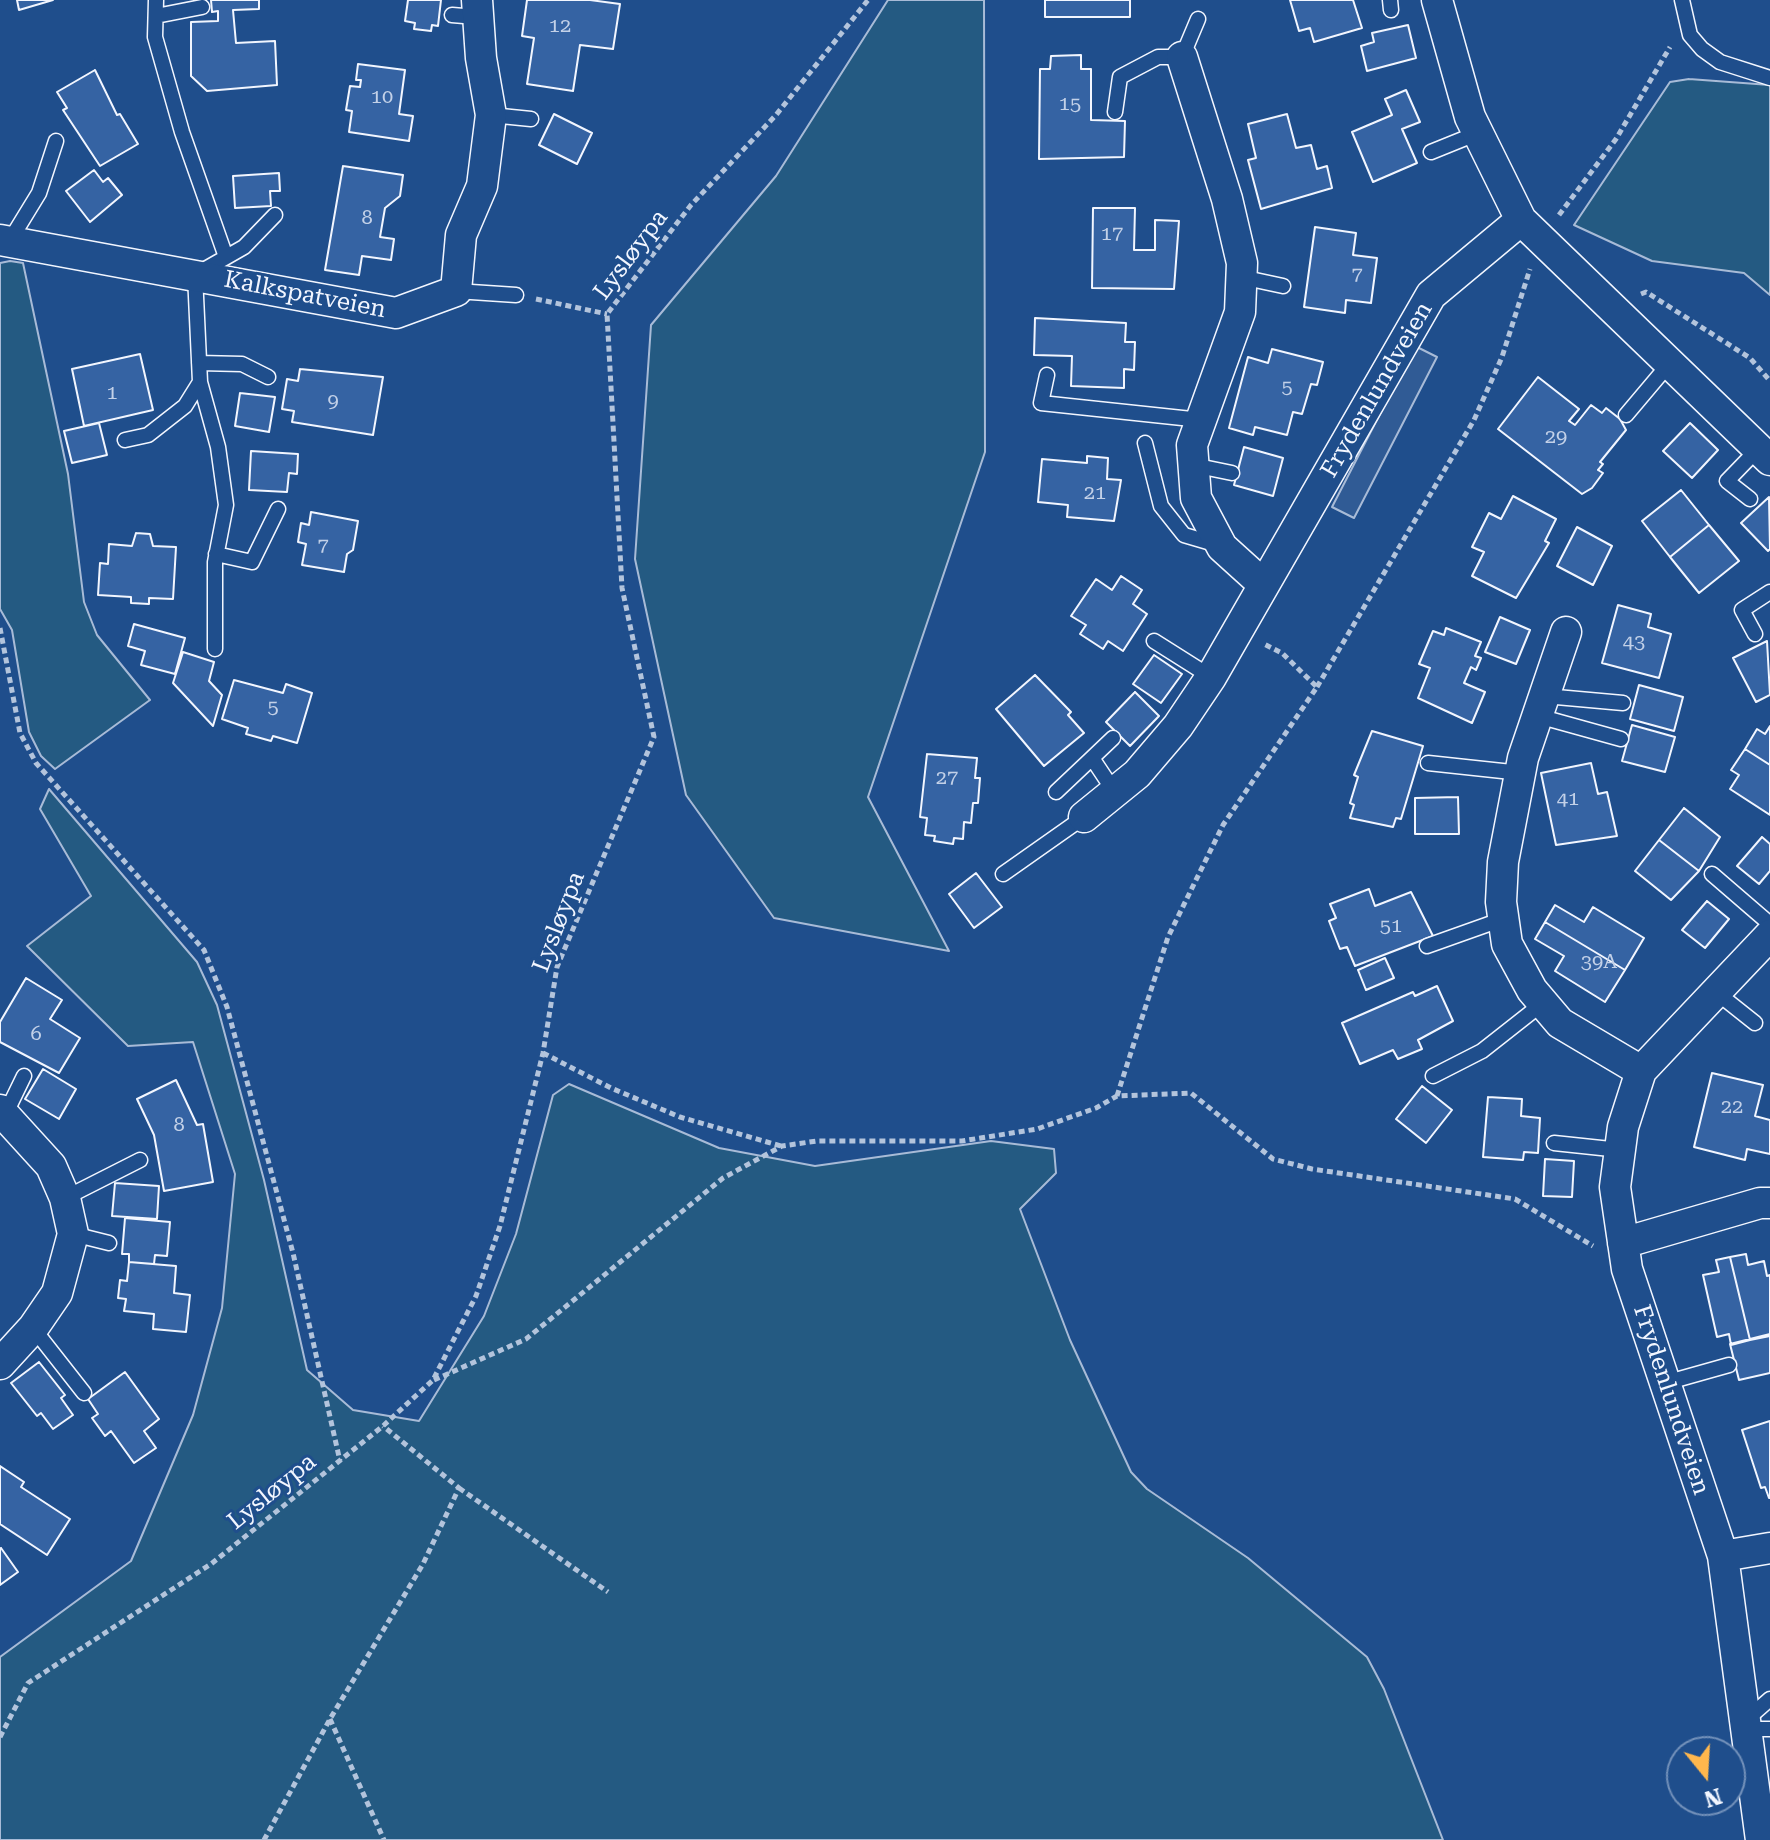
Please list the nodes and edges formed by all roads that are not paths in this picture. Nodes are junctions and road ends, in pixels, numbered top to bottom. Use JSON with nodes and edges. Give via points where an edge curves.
{"nodes":[{"id":1,"x":156,"y":0,"type":"edge"},
{"id":2,"x":1437,"y":0,"type":"edge"},
{"id":3,"x":1682,"y":0,"type":"edge"},
{"id":4,"x":202,"y":7,"type":"dead end"},
{"id":5,"x":469,"y":10,"type":"edge"},
{"id":6,"x":156,"y":16,"type":"junction"},
{"id":7,"x":1198,"y":19,"type":"dead end"},
{"id":8,"x":1182,"y":57,"type":"junction"},
{"id":9,"x":1770,"y":78,"type":"edge"},
{"id":10,"x":1115,"y":112,"type":"dead end"},
{"id":11,"x":491,"y":115,"type":"junction"},
{"id":12,"x":531,"y":119,"type":"dead end"},
{"id":13,"x":1478,"y":133,"type":"junction"},
{"id":14,"x":56,"y":141,"type":"dead end"},
{"id":15,"x":1431,"y":152,"type":"dead end"},
{"id":16,"x":275,"y":215,"type":"dead end"},
{"id":17,"x":1530,"y":230,"type":"junction"},
{"id":18,"x":5,"y":241,"type":"edge"},
{"id":19,"x":226,"y":257,"type":"junction"},
{"id":20,"x":195,"y":275,"type":"junction"},
{"id":21,"x":1241,"y":277,"type":"junction"},
{"id":22,"x":1283,"y":286,"type":"dead end"},
{"id":23,"x":456,"y":291,"type":"junction"},
{"id":24,"x":516,"y":295,"type":"road end"},
{"id":25,"x":199,"y":363,"type":"junction"},
{"id":26,"x":1669,"y":364,"type":"junction"},
{"id":27,"x":1047,"y":375,"type":"dead end"},
{"id":28,"x":268,"y":377,"type":"dead end"},
{"id":29,"x":200,"y":382,"type":"junction"},
{"id":30,"x":1626,"y":415,"type":"dead end"},
{"id":31,"x":1201,"y":420,"type":"junction"},
{"id":32,"x":125,"y":440,"type":"dead end"},
{"id":33,"x":1145,"y":443,"type":"dead end"},
{"id":34,"x":1764,"y":455,"type":"edge"},
{"id":35,"x":1193,"y":465,"type":"junction"},
{"id":36,"x":1232,"y":473,"type":"dead end"},
{"id":37,"x":1750,"y":499,"type":"dead end"},
{"id":38,"x":278,"y":509,"type":"dead end"},
{"id":39,"x":1222,"y":547,"type":"junction"},
{"id":40,"x":216,"y":554,"type":"junction"},
{"id":41,"x":1264,"y":585,"type":"junction"},
{"id":42,"x":1770,"y":592,"type":"edge"},
{"id":43,"x":1566,"y":632,"type":"dead end"},
{"id":44,"x":1755,"y":634,"type":"dead end"},
{"id":45,"x":1154,"y":641,"type":"dead end"},
{"id":46,"x":215,"y":649,"type":"dead end"},
{"id":47,"x":1211,"y":677,"type":"junction"},
{"id":48,"x":1623,"y":703,"type":"dead end"},
{"id":49,"x":1541,"y":706,"type":"junction"},
{"id":50,"x":1113,"y":738,"type":"dead end"},
{"id":51,"x":1621,"y":739,"type":"dead end"},
{"id":52,"x":1092,"y":758,"type":"junction"},
{"id":53,"x":1428,"y":763,"type":"dead end"},
{"id":54,"x":1521,"y":773,"type":"junction"},
{"id":55,"x":1114,"y":791,"type":"junction"},
{"id":56,"x":1056,"y":792,"type":"dead end"},
{"id":57,"x":1084,"y":817,"type":"joint"},
{"id":58,"x":1003,"y":874,"type":"dead end"},
{"id":59,"x":1712,"y":874,"type":"dead end"},
{"id":60,"x":1503,"y":919,"type":"junction"},
{"id":61,"x":1770,"y":924,"type":"edge"},
{"id":62,"x":1770,"y":935,"type":"edge"},
{"id":63,"x":1427,"y":946,"type":"dead end"},
{"id":64,"x":1716,"y":992,"type":"junction"},
{"id":65,"x":1543,"y":1003,"type":"junction"},
{"id":66,"x":1755,"y":1023,"type":"dead end"},
{"id":67,"x":1641,"y":1071,"type":"junction"},
{"id":68,"x":24,"y":1076,"type":"dead end"},
{"id":69,"x":1433,"y":1076,"type":"dead end"},
{"id":70,"x":3,"y":1111,"type":"edge"},
{"id":71,"x":1554,"y":1143,"type":"dead end"},
{"id":72,"x":1620,"y":1150,"type":"junction"},
{"id":73,"x":140,"y":1160,"type":"dead end"},
{"id":74,"x":65,"y":1198,"type":"junction"},
{"id":75,"x":1770,"y":1203,"type":"edge"},
{"id":76,"x":73,"y":1234,"type":"junction"},
{"id":77,"x":109,"y":1243,"type":"dead end"},
{"id":78,"x":1625,"y":1256,"type":"junction"},
{"id":79,"x":33,"y":1328,"type":"junction"},
{"id":80,"x":0,"y":1364,"type":"edge"},
{"id":81,"x":1729,"y":1365,"type":"dead end"},
{"id":82,"x":1665,"y":1383,"type":"junction"},
{"id":83,"x":84,"y":1393,"type":"dead end"},
{"id":84,"x":1770,"y":1548,"type":"edge"},
{"id":85,"x":1723,"y":1556,"type":"junction"},
{"id":86,"x":1770,"y":1699,"type":"edge"},
{"id":87,"x":1754,"y":1726,"type":"edge"},
{"id":88,"x":1761,"y":1840,"type":"edge"}],
"edges":[{"from":1,"to":6,"type":"lane"},
{"from":2,"to":13,"type":"street"},
{"from":3,"to":9,"type":"lane","via":[[1690,35],[1702,49],[1720,62]]},
{"from":4,"to":6,"type":"lane"},
{"from":5,"to":11,"type":"street"},
{"from":6,"to":19,"type":"lane","via":[[155,37],[182,132]]},
{"from":7,"to":8,"type":"lane"},
{"from":8,"to":10,"type":"lane","via":[[1158,57],[1120,77]]},
{"from":8,"to":21,"type":"street","via":[[1227,199]]},
{"from":11,"to":12,"type":"lane"},
{"from":11,"to":23,"type":"street","via":[[482,186],[461,235]]},
{"from":13,"to":15,"type":"lane"},
{"from":13,"to":17,"type":"street"},
{"from":14,"to":18,"type":"lane","via":[[39,193]]},
{"from":16,"to":19,"type":"lane","via":[[244,247]]},
{"from":17,"to":26,"type":"street"},
{"from":17,"to":41,"type":"street","name":"Frydenlundveien","via":[[1431,295]]},
{"from":18,"to":20,"type":"street","name":"Kalkspatveien"},
{"from":19,"to":20,"type":"lane"},
{"from":20,"to":23,"type":"street","name":"Kalkspatveien","via":[[396,313]]},
{"from":20,"to":25,"type":"lane"},
{"from":21,"to":22,"type":"lane"},
{"from":21,"to":31,"type":"street","via":[[1240,312]]},
{"from":23,"to":24,"type":"lane"},
{"from":25,"to":28,"type":"lane","via":[[242,364]]},
{"from":25,"to":29,"type":"lane"},
{"from":26,"to":30,"type":"lane"},
{"from":26,"to":34,"type":"street"},
{"from":27,"to":31,"type":"lane","via":[[1041,403]]},
{"from":29,"to":32,"type":"lane","via":[[185,406],[148,435]]},
{"from":29,"to":40,"type":"lane","via":[[218,447],[226,505]]},
{"from":31,"to":35,"type":"street","via":[[1192,445]]},
{"from":33,"to":39,"type":"lane","via":[[1161,506],[1184,535]]},
{"from":34,"to":37,"type":"lane","via":[[1727,481]]},
{"from":35,"to":36,"type":"lane"},
{"from":35,"to":39,"type":"street","via":[[1196,498]]},
{"from":38,"to":40,"type":"lane","via":[[252,562]]},
{"from":39,"to":41,"type":"street"},
{"from":40,"to":46,"type":"lane"},
{"from":41,"to":47,"type":"street","name":"Frydenlundveien"},
{"from":42,"to":44,"type":"lane","via":[[1742,610]]},
{"from":43,"to":49,"type":"street"},
{"from":45,"to":47,"type":"lane"},
{"from":47,"to":55,"type":"street","name":"Frydenlundveien","via":[[1168,738]]},
{"from":48,"to":49,"type":"lane"},
{"from":49,"to":51,"type":"lane"},
{"from":49,"to":54,"type":"street"},
{"from":50,"to":52,"type":"lane"},
{"from":52,"to":55,"type":"lane"},
{"from":52,"to":56,"type":"lane"},
{"from":53,"to":54,"type":"lane"},
{"from":54,"to":60,"type":"street","via":[[1503,862]]},
{"from":55,"to":57,"type":"street","name":"Frydenlundveien"},
{"from":57,"to":58,"type":"lane"},
{"from":59,"to":61,"type":"lane"},
{"from":60,"to":63,"type":"lane"},
{"from":60,"to":65,"type":"street","via":[[1507,944]]},
{"from":62,"to":64,"type":"street","name":"Frydenlundveien"},
{"from":64,"to":66,"type":"lane"},
{"from":64,"to":67,"type":"street","name":"Frydenlundveien"},
{"from":65,"to":67,"type":"street","via":[[1560,1023]]},
{"from":65,"to":69,"type":"lane","via":[[1482,1051]]},
{"from":67,"to":72,"type":"street","name":"Frydenlundveien"},
{"from":68,"to":70,"type":"lane"},
{"from":70,"to":74,"type":"street","via":[[51,1166]]},
{"from":71,"to":72,"type":"lane"},
{"from":72,"to":78,"type":"street","name":"Frydenlundveien","via":[[1615,1187]]},
{"from":73,"to":74,"type":"lane"},
{"from":74,"to":76,"type":"street"},
{"from":75,"to":78,"type":"street"},
{"from":76,"to":77,"type":"lane"},
{"from":76,"to":79,"type":"street","via":[[57,1293]]},
{"from":78,"to":82,"type":"street","name":"Frydenlundveien"},
{"from":79,"to":80,"type":"street"},
{"from":79,"to":83,"type":"lane"},
{"from":81,"to":82,"type":"lane"},
{"from":82,"to":85,"type":"street","name":"Frydenlundveien"},
{"from":84,"to":85,"type":"street"},
{"from":85,"to":87,"type":"street","name":"Frydenlundveien"},
{"from":86,"to":87,"type":"lane"},
{"from":87,"to":88,"type":"street","name":"Frydenlundveien"}]}
